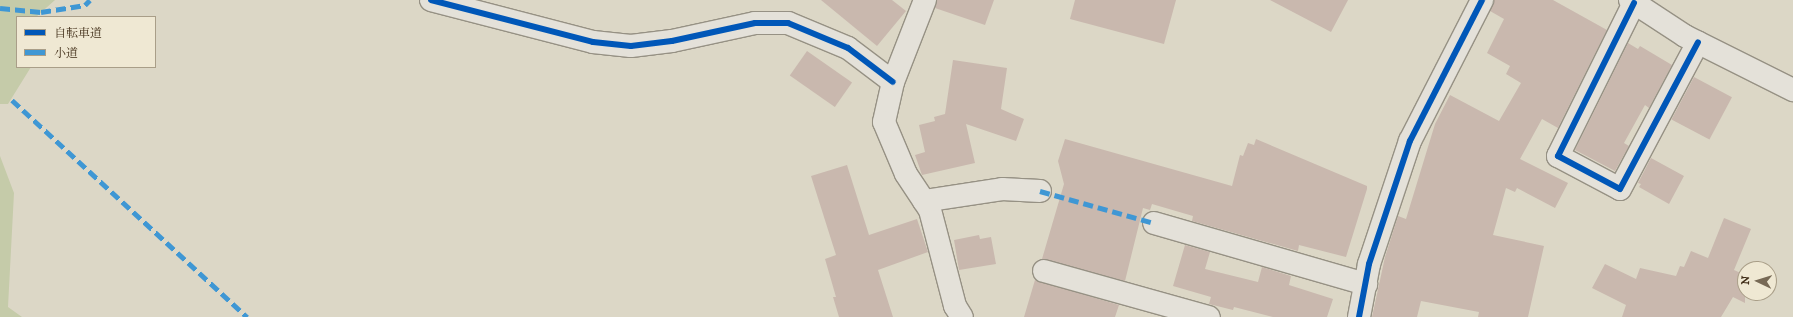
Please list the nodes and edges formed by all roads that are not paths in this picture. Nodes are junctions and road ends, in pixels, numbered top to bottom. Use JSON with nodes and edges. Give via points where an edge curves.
{"nodes":[{"id":1,"x":430,"y":0,"type":"edge"},
{"id":2,"x":925,"y":0,"type":"edge"},
{"id":3,"x":1482,"y":0,"type":"edge"},
{"id":4,"x":1632,"y":1,"type":"edge"},
{"id":5,"x":1698,"y":42,"type":"junction"},
{"id":6,"x":893,"y":82,"type":"junction"},
{"id":7,"x":1793,"y":90,"type":"edge"},
{"id":8,"x":1040,"y":191,"type":"dead end"},
{"id":9,"x":924,"y":201,"type":"junction"},
{"id":10,"x":1154,"y":223,"type":"dead end"},
{"id":11,"x":1044,"y":271,"type":"dead end"},
{"id":12,"x":1366,"y":284,"type":"junction"},
{"id":13,"x":1199,"y":316,"type":"edge"},
{"id":14,"x":962,"y":317,"type":"edge"},
{"id":15,"x":1359,"y":317,"type":"edge"}],
"edges":[{"from":1,"to":6,"type":"street","via":[[592,42],[631,46],[672,41],[755,23],[788,23],[848,48]]},
{"from":2,"to":6,"type":"street"},
{"from":3,"to":12,"type":"street","via":[[1410,141],[1369,264]]},
{"from":4,"to":5,"type":"street"},
{"from":4,"to":5,"type":"street","via":[[1558,156],[1620,189]]},
{"from":5,"to":7,"type":"street"},
{"from":6,"to":9,"type":"street","via":[[884,122],[906,174]]},
{"from":8,"to":9,"type":"street","via":[[1002,189]]},
{"from":9,"to":14,"type":"street","via":[[930,210],[955,306]]},
{"from":10,"to":12,"type":"street"},
{"from":11,"to":13,"type":"street"},
{"from":12,"to":15,"type":"street"}]}
